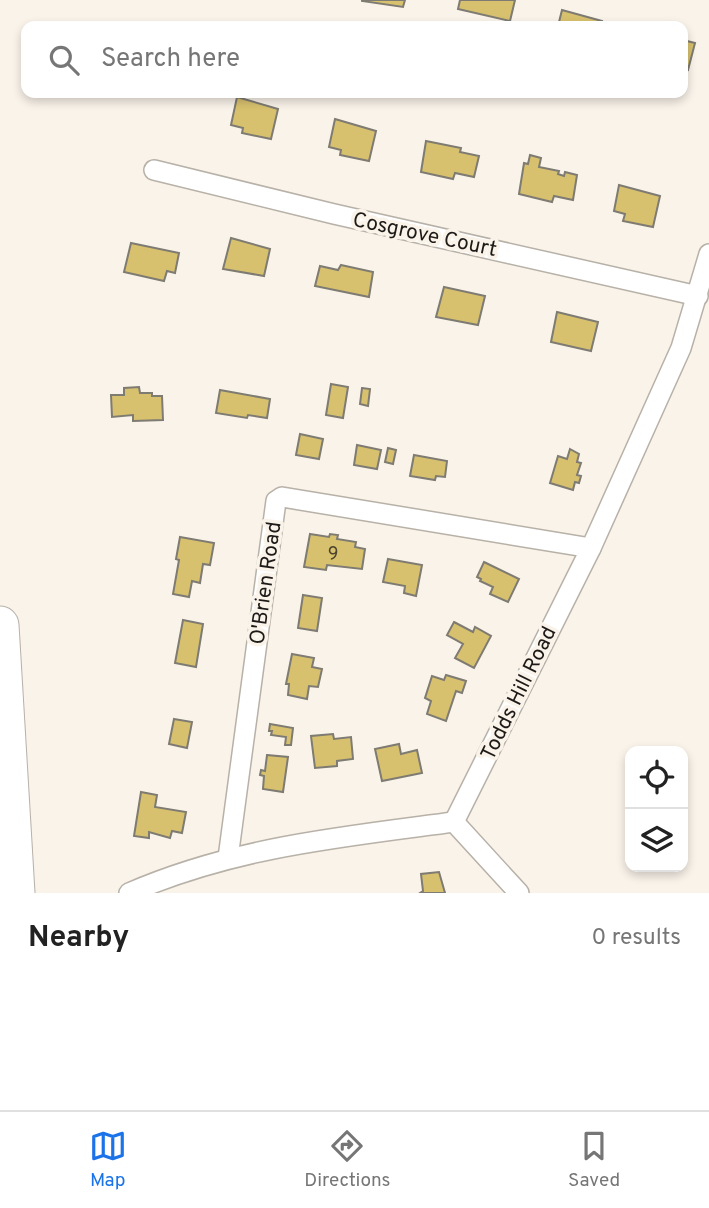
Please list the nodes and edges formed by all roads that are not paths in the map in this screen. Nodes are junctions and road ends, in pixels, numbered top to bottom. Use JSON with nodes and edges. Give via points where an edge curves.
{"nodes":[{"id":1,"x":154,"y":170,"type":"dead end"},
{"id":2,"x":709,"y":254,"type":"edge"},
{"id":3,"x":698,"y":296,"type":"junction"},
{"id":4,"x":591,"y":548,"type":"junction"},
{"id":5,"x":0,"y":625,"type":"edge"},
{"id":6,"x":9,"y":774,"type":"junction"},
{"id":7,"x":454,"y":822,"type":"junction"},
{"id":8,"x":228,"y":858,"type":"junction"},
{"id":9,"x":16,"y":893,"type":"edge"},
{"id":10,"x":22,"y":893,"type":"edge"},
{"id":11,"x":129,"y":893,"type":"edge"},
{"id":12,"x":519,"y":893,"type":"edge"}],
"edges":[{"from":1,"to":3,"type":"street","name":"Cosgrove Court"},
{"from":2,"to":3,"type":"street","name":"Todds Hill Road"},
{"from":3,"to":4,"type":"street","name":"Todds Hill Road","via":[[681,348]]},
{"from":4,"to":7,"type":"street","name":"Todds Hill Road"},
{"from":4,"to":8,"type":"street","name":"O'Brien Road","via":[[282,497],[276,501]]},
{"from":5,"to":6,"type":"highway"},
{"from":6,"to":9,"type":"highway"},
{"from":6,"to":10,"type":"highway"},
{"from":7,"to":8,"type":"street","via":[[312,840]]},
{"from":7,"to":12,"type":"street"},
{"from":8,"to":11,"type":"street"}]}
